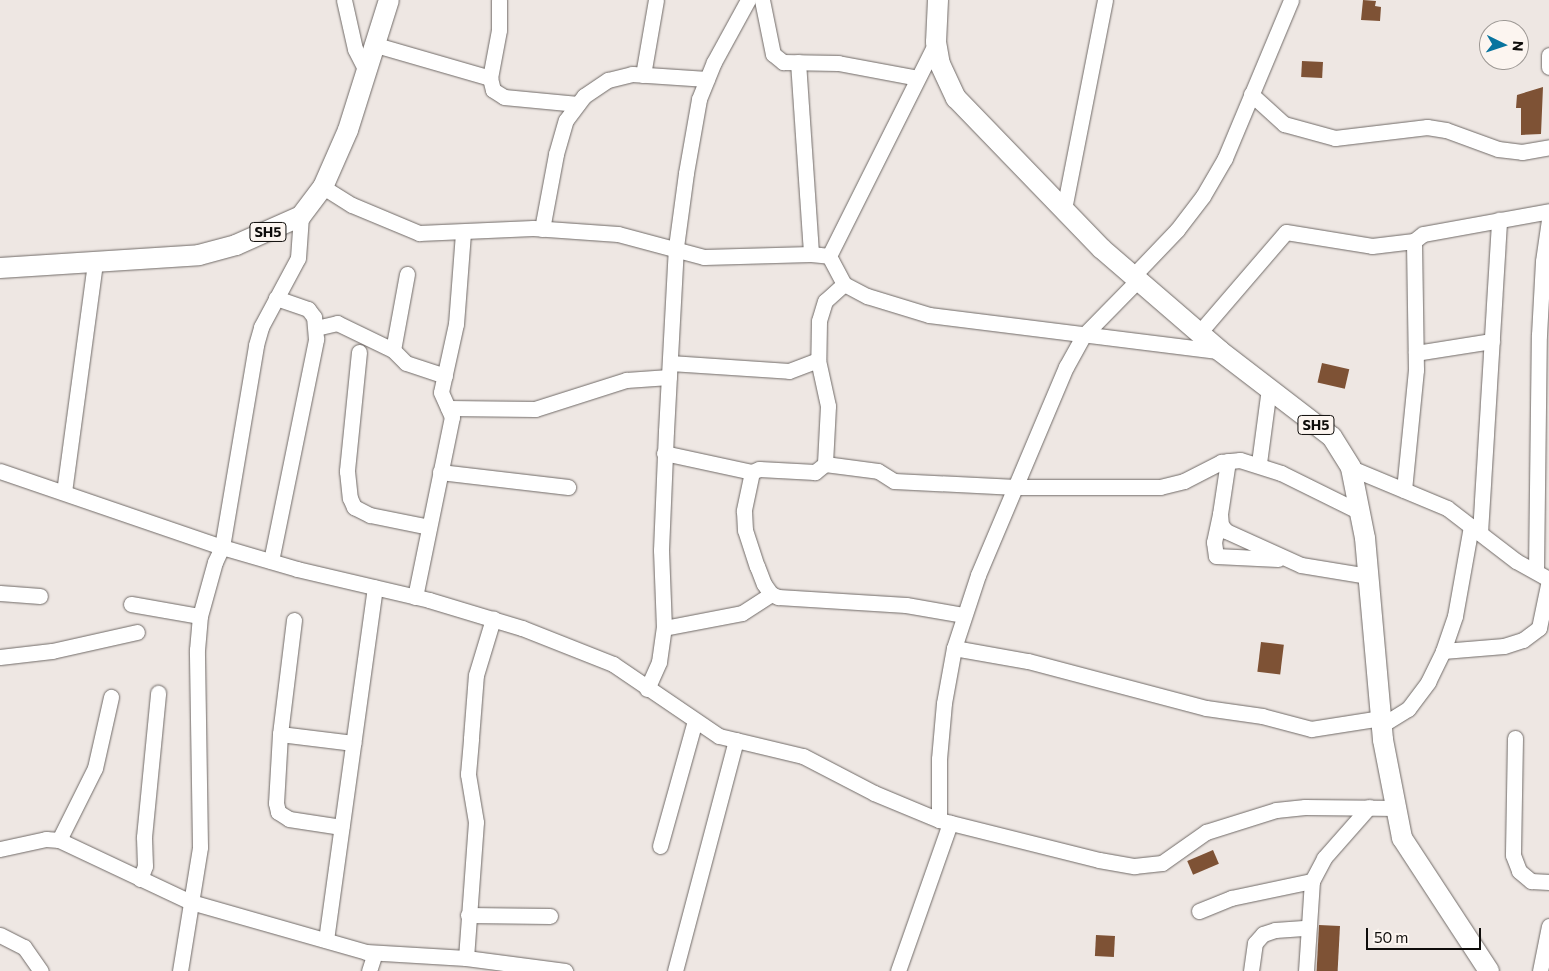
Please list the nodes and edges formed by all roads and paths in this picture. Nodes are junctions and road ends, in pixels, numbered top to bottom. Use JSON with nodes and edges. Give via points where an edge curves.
{"nodes":[{"id":1,"x":344,"y":0,"type":"edge"},
{"id":2,"x":389,"y":0,"type":"edge"},
{"id":3,"x":499,"y":0,"type":"edge"},
{"id":4,"x":656,"y":0,"type":"edge"},
{"id":5,"x":748,"y":0,"type":"edge"},
{"id":6,"x":762,"y":0,"type":"edge"},
{"id":7,"x":938,"y":0,"type":"edge"},
{"id":8,"x":1105,"y":0,"type":"edge"},
{"id":9,"x":1291,"y":0,"type":"edge"},
{"id":10,"x":936,"y":42,"type":"junction"},
{"id":11,"x":376,"y":45,"type":"junction"},
{"id":12,"x":1549,"y":55,"type":"edge"},
{"id":13,"x":798,"y":62,"type":"junction"},
{"id":14,"x":1549,"y":67,"type":"edge"},
{"id":15,"x":367,"y":73,"type":"junction"},
{"id":16,"x":643,"y":74,"type":"junction"},
{"id":17,"x":490,"y":78,"type":"junction"},
{"id":18,"x":918,"y":78,"type":"junction"},
{"id":19,"x":707,"y":79,"type":"junction"},
{"id":20,"x":1251,"y":94,"type":"junction"},
{"id":21,"x":578,"y":104,"type":"junction"},
{"id":22,"x":1549,"y":147,"type":"edge"},
{"id":23,"x":323,"y":187,"type":"junction"},
{"id":24,"x":1064,"y":209,"type":"junction"},
{"id":25,"x":1549,"y":211,"type":"edge"},
{"id":26,"x":301,"y":216,"type":"junction"},
{"id":27,"x":1499,"y":220,"type":"junction"},
{"id":28,"x":1549,"y":220,"type":"edge"},
{"id":29,"x":542,"y":229,"type":"junction"},
{"id":30,"x":463,"y":232,"type":"junction"},
{"id":31,"x":1414,"y":241,"type":"junction"},
{"id":32,"x":676,"y":247,"type":"junction"},
{"id":33,"x":811,"y":254,"type":"junction"},
{"id":34,"x":830,"y":256,"type":"junction"},
{"id":35,"x":95,"y":264,"type":"junction"},
{"id":36,"x":0,"y":268,"type":"edge"},
{"id":37,"x":407,"y":274,"type":"dead end"},
{"id":38,"x":1136,"y":278,"type":"junction"},
{"id":39,"x":844,"y":284,"type":"junction"},
{"id":40,"x":276,"y":298,"type":"junction"},
{"id":41,"x":316,"y":328,"type":"junction"},
{"id":42,"x":1200,"y":333,"type":"junction"},
{"id":43,"x":1084,"y":335,"type":"junction"},
{"id":44,"x":1492,"y":341,"type":"junction"},
{"id":45,"x":393,"y":350,"type":"junction"},
{"id":46,"x":1220,"y":351,"type":"junction"},
{"id":47,"x":359,"y":352,"type":"dead end"},
{"id":48,"x":1416,"y":353,"type":"junction"},
{"id":49,"x":818,"y":360,"type":"junction"},
{"id":50,"x":669,"y":370,"type":"junction"},
{"id":51,"x":445,"y":376,"type":"junction"},
{"id":52,"x":1269,"y":388,"type":"junction"},
{"id":53,"x":448,"y":408,"type":"junction"},
{"id":54,"x":664,"y":453,"type":"junction"},
{"id":55,"x":1228,"y":461,"type":"junction"},
{"id":56,"x":826,"y":464,"type":"junction"},
{"id":57,"x":1259,"y":464,"type":"junction"},
{"id":58,"x":1351,"y":468,"type":"junction"},
{"id":59,"x":0,"y":471,"type":"edge"},
{"id":60,"x":440,"y":472,"type":"junction"},
{"id":61,"x":752,"y":472,"type":"junction"},
{"id":62,"x":568,"y":487,"type":"dead end"},
{"id":63,"x":1016,"y":487,"type":"junction"},
{"id":64,"x":1404,"y":490,"type":"junction"},
{"id":65,"x":64,"y":492,"type":"junction"},
{"id":66,"x":1360,"y":512,"type":"junction"},
{"id":67,"x":1220,"y":514,"type":"junction"},
{"id":68,"x":429,"y":526,"type":"junction"},
{"id":69,"x":1476,"y":530,"type":"junction"},
{"id":70,"x":222,"y":547,"type":"junction"},
{"id":71,"x":1287,"y":559,"type":"junction"},
{"id":72,"x":271,"y":561,"type":"junction"},
{"id":73,"x":1368,"y":576,"type":"junction"},
{"id":74,"x":1545,"y":577,"type":"edge"},
{"id":75,"x":375,"y":587,"type":"junction"},
{"id":76,"x":0,"y":593,"type":"edge"},
{"id":77,"x":771,"y":594,"type":"junction"},
{"id":78,"x":40,"y":596,"type":"dead end"},
{"id":79,"x":415,"y":597,"type":"junction"},
{"id":80,"x":131,"y":604,"type":"dead end"},
{"id":81,"x":964,"y":615,"type":"junction"},
{"id":82,"x":200,"y":616,"type":"junction"},
{"id":83,"x":493,"y":619,"type":"junction"},
{"id":84,"x":294,"y":620,"type":"dead end"},
{"id":85,"x":664,"y":628,"type":"junction"},
{"id":86,"x":137,"y":632,"type":"dead end"},
{"id":87,"x":954,"y":648,"type":"junction"},
{"id":88,"x":1443,"y":651,"type":"junction"},
{"id":89,"x":0,"y":657,"type":"edge"},
{"id":90,"x":648,"y":689,"type":"junction"},
{"id":91,"x":158,"y":693,"type":"dead end"},
{"id":92,"x":111,"y":698,"type":"dead end"},
{"id":93,"x":695,"y":721,"type":"junction"},
{"id":94,"x":1382,"y":722,"type":"junction"},
{"id":95,"x":280,"y":734,"type":"junction"},
{"id":96,"x":1515,"y":738,"type":"dead end"},
{"id":97,"x":736,"y":740,"type":"junction"},
{"id":98,"x":353,"y":743,"type":"junction"},
{"id":99,"x":1369,"y":807,"type":"junction"},
{"id":100,"x":1396,"y":808,"type":"junction"},
{"id":101,"x":944,"y":821,"type":"junction"},
{"id":102,"x":342,"y":827,"type":"junction"},
{"id":103,"x":59,"y":840,"type":"junction"},
{"id":104,"x":660,"y":846,"type":"dead end"},
{"id":105,"x":0,"y":849,"type":"edge"},
{"id":106,"x":140,"y":879,"type":"junction"},
{"id":107,"x":1312,"y":881,"type":"junction"},
{"id":108,"x":1549,"y":882,"type":"edge"},
{"id":109,"x":191,"y":902,"type":"junction"},
{"id":110,"x":1199,"y":911,"type":"dead end"},
{"id":111,"x":468,"y":915,"type":"junction"},
{"id":112,"x":550,"y":916,"type":"dead end"},
{"id":113,"x":1549,"y":926,"type":"edge"},
{"id":114,"x":1307,"y":928,"type":"junction"},
{"id":115,"x":0,"y":935,"type":"edge"},
{"id":116,"x":326,"y":940,"type":"junction"},
{"id":117,"x":375,"y":952,"type":"junction"},
{"id":118,"x":466,"y":958,"type":"junction"},
{"id":119,"x":41,"y":971,"type":"edge"},
{"id":120,"x":180,"y":971,"type":"edge"},
{"id":121,"x":369,"y":971,"type":"edge"},
{"id":122,"x":565,"y":971,"type":"edge"},
{"id":123,"x":675,"y":971,"type":"edge"},
{"id":124,"x":898,"y":971,"type":"edge"},
{"id":125,"x":1250,"y":971,"type":"edge"},
{"id":126,"x":1306,"y":971,"type":"edge"},
{"id":127,"x":1489,"y":971,"type":"edge"},
{"id":128,"x":1540,"y":971,"type":"edge"}],
"edges":[{"from":1,"to":15,"type":"street","via":[[353,41]]},
{"from":2,"to":11,"type":"main road","number":"SH5"},
{"from":3,"to":17,"type":"street","via":[[498,44]]},
{"from":4,"to":16,"type":"street"},
{"from":5,"to":19,"type":"street"},
{"from":6,"to":13,"type":"street","via":[[774,54],[783,62]]},
{"from":7,"to":10,"type":"main road","number":"SH5"},
{"from":8,"to":24,"type":"street"},
{"from":9,"to":20,"type":"street"},
{"from":10,"to":18,"type":"street"},
{"from":10,"to":24,"type":"main road","number":"SH5","via":[[940,64],[956,98]]},
{"from":11,"to":15,"type":"main road","number":"SH5"},
{"from":11,"to":17,"type":"street"},
{"from":12,"to":14,"type":"street"},
{"from":13,"to":18,"type":"street","via":[[838,63]]},
{"from":13,"to":33,"type":"street"},
{"from":15,"to":23,"type":"main road","number":"SH5","via":[[348,130]]},
{"from":16,"to":19,"type":"street"},
{"from":16,"to":21,"type":"street","via":[[608,80]]},
{"from":17,"to":21,"type":"street","via":[[493,90],[504,97]]},
{"from":18,"to":34,"type":"street"},
{"from":19,"to":32,"type":"street","via":[[692,137]]},
{"from":20,"to":22,"type":"street","via":[[1284,124],[1335,138],[1427,127],[1446,130],[1498,149],[1522,152]]},
{"from":20,"to":38,"type":"street","via":[[1224,158],[1203,196]]},
{"from":21,"to":29,"type":"street","via":[[566,120],[556,154]]},
{"from":23,"to":26,"type":"main road","number":"SH5"},
{"from":23,"to":30,"type":"street","via":[[352,205],[419,233]]},
{"from":24,"to":38,"type":"main road","number":"SH5"},
{"from":25,"to":27,"type":"street"},
{"from":26,"to":35,"type":"main road","number":"SH5","via":[[236,246],[199,255]]},
{"from":26,"to":40,"type":"street","via":[[298,258]]},
{"from":27,"to":31,"type":"street","via":[[1423,234]]},
{"from":27,"to":44,"type":"street"},
{"from":28,"to":74,"type":"street","via":[[1539,335]]},
{"from":29,"to":30,"type":"street","via":[[492,228]]},
{"from":29,"to":32,"type":"street","via":[[618,234]]},
{"from":30,"to":51,"type":"street","via":[[456,324]]},
{"from":31,"to":42,"type":"street","via":[[1372,246],[1286,232]]},
{"from":31,"to":48,"type":"street"},
{"from":32,"to":33,"type":"street","via":[[704,257]]},
{"from":32,"to":50,"type":"street"},
{"from":33,"to":34,"type":"street"},
{"from":34,"to":39,"type":"street"},
{"from":35,"to":36,"type":"main road","number":"SH5"},
{"from":35,"to":65,"type":"street"},
{"from":37,"to":45,"type":"street"},
{"from":38,"to":42,"type":"main road","number":"SH5"},
{"from":38,"to":43,"type":"street"},
{"from":39,"to":43,"type":"street","via":[[888,304],[929,315]]},
{"from":39,"to":49,"type":"street","via":[[831,293],[820,311]]},
{"from":40,"to":41,"type":"street","via":[[308,309]]},
{"from":40,"to":70,"type":"street","via":[[256,345]]},
{"from":41,"to":45,"type":"street","via":[[337,323]]},
{"from":41,"to":72,"type":"street"},
{"from":42,"to":46,"type":"main road","number":"SH5"},
{"from":43,"to":46,"type":"street"},
{"from":43,"to":63,"type":"street","via":[[1041,421]]},
{"from":44,"to":48,"type":"street"},
{"from":44,"to":69,"type":"street"},
{"from":45,"to":51,"type":"street","via":[[406,363]]},
{"from":46,"to":52,"type":"main road","number":"SH5"},
{"from":47,"to":68,"type":"street","via":[[347,471],[350,498],[354,507],[370,515]]},
{"from":48,"to":64,"type":"street"},
{"from":49,"to":50,"type":"street","via":[[789,371]]},
{"from":49,"to":56,"type":"street","via":[[827,395]]},
{"from":50,"to":53,"type":"street","via":[[535,408]]},
{"from":50,"to":54,"type":"street"},
{"from":51,"to":53,"type":"street","via":[[441,392]]},
{"from":52,"to":57,"type":"street"},
{"from":52,"to":58,"type":"main road","number":"SH5","via":[[1332,438]]},
{"from":53,"to":60,"type":"street","via":[[452,417]]},
{"from":54,"to":61,"type":"street"},
{"from":54,"to":85,"type":"street","via":[[660,550]]},
{"from":55,"to":57,"type":"street"},
{"from":55,"to":63,"type":"street","via":[[1184,482],[1160,487]]},
{"from":55,"to":67,"type":"street"},
{"from":56,"to":61,"type":"street","via":[[815,472],[759,469]]},
{"from":56,"to":63,"type":"street","via":[[878,471],[894,481]]},
{"from":57,"to":66,"type":"street"},
{"from":58,"to":64,"type":"street"},
{"from":58,"to":66,"type":"main road","number":"SH5"},
{"from":59,"to":65,"type":"street"},
{"from":60,"to":62,"type":"street"},
{"from":60,"to":68,"type":"street"},
{"from":61,"to":77,"type":"street","via":[[744,511],[745,530],[764,584]]},
{"from":63,"to":81,"type":"street"},
{"from":64,"to":69,"type":"street","via":[[1447,508]]},
{"from":65,"to":70,"type":"street"},
{"from":66,"to":73,"type":"main road","number":"SH5"},
{"from":67,"to":71,"type":"street","via":[[1221,525],[1226,532]]},
{"from":67,"to":71,"type":"street","via":[[1214,542],[1216,556]]},
{"from":68,"to":79,"type":"street"},
{"from":69,"to":74,"type":"street","via":[[1516,561]]},
{"from":69,"to":88,"type":"street"},
{"from":70,"to":72,"type":"street"},
{"from":70,"to":82,"type":"street"},
{"from":71,"to":73,"type":"street","via":[[1315,569]]},
{"from":72,"to":75,"type":"street"},
{"from":73,"to":94,"type":"main road","number":"SH5"},
{"from":74,"to":88,"type":"street","via":[[1539,628],[1523,640],[1504,646]]},
{"from":75,"to":79,"type":"street"},
{"from":75,"to":98,"type":"street"},
{"from":76,"to":78,"type":"street"},
{"from":77,"to":81,"type":"street","via":[[784,598],[906,605]]},
{"from":77,"to":85,"type":"street","via":[[742,613]]},
{"from":79,"to":83,"type":"street"},
{"from":80,"to":82,"type":"street"},
{"from":81,"to":87,"type":"street"},
{"from":82,"to":109,"type":"street","via":[[197,650],[200,847]]},
{"from":83,"to":90,"type":"street","via":[[613,664]]},
{"from":83,"to":111,"type":"street","via":[[476,675],[468,774],[476,822]]},
{"from":84,"to":95,"type":"street"},
{"from":85,"to":90,"type":"street","via":[[658,662]]},
{"from":86,"to":89,"type":"street","via":[[52,651]]},
{"from":87,"to":94,"type":"street","via":[[1028,661],[1206,708],[1262,716],[1310,729]]},
{"from":87,"to":101,"type":"street","via":[[939,759]]},
{"from":88,"to":94,"type":"street","via":[[1428,682],[1408,709]]},
{"from":90,"to":93,"type":"street"},
{"from":91,"to":106,"type":"street","via":[[144,837],[145,866]]},
{"from":92,"to":103,"type":"street","via":[[95,768]]},
{"from":93,"to":97,"type":"street","via":[[719,736]]},
{"from":93,"to":104,"type":"street"},
{"from":94,"to":100,"type":"main road","number":"SH5"},
{"from":95,"to":98,"type":"street"},
{"from":95,"to":102,"type":"street","via":[[278,812],[289,820]]},
{"from":96,"to":108,"type":"street","via":[[1513,855],[1519,872],[1531,881]]},
{"from":97,"to":101,"type":"street","via":[[803,756],[874,793]]},
{"from":97,"to":123,"type":"street"},
{"from":98,"to":102,"type":"street"},
{"from":99,"to":100,"type":"street"},
{"from":99,"to":101,"type":"street","via":[[1304,807],[1246,817],[1206,832],[1162,863],[1134,866]]},
{"from":99,"to":107,"type":"street","via":[[1324,858]]},
{"from":100,"to":127,"type":"main road","number":"SH5","via":[[1402,838]]},
{"from":101,"to":124,"type":"street"},
{"from":102,"to":116,"type":"street"},
{"from":103,"to":105,"type":"street","via":[[46,839]]},
{"from":103,"to":106,"type":"street"},
{"from":106,"to":109,"type":"street"},
{"from":107,"to":110,"type":"street","via":[[1231,898]]},
{"from":107,"to":114,"type":"street"},
{"from":109,"to":116,"type":"street"},
{"from":109,"to":120,"type":"street"},
{"from":111,"to":112,"type":"street"},
{"from":111,"to":118,"type":"street"},
{"from":113,"to":128,"type":"street"},
{"from":114,"to":125,"type":"street","via":[[1263,934],[1255,943]]},
{"from":114,"to":126,"type":"street"},
{"from":115,"to":119,"type":"street","via":[[24,947]]},
{"from":116,"to":117,"type":"street"},
{"from":117,"to":118,"type":"street"},
{"from":117,"to":121,"type":"street"},
{"from":118,"to":122,"type":"street"}]}
